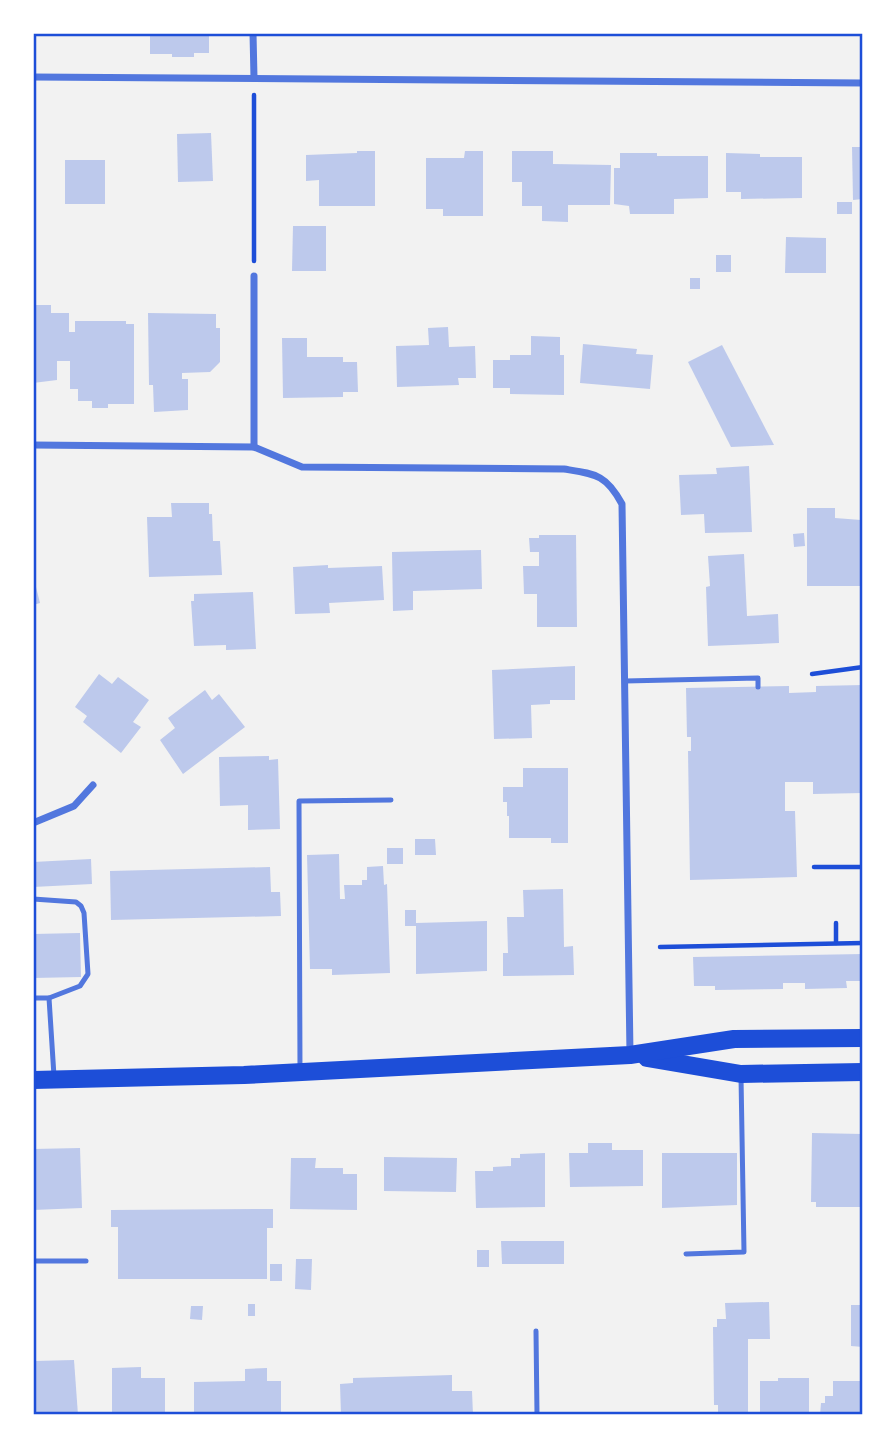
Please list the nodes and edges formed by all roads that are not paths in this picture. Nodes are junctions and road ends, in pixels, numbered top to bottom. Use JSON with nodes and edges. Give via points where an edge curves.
{"nodes":[{"id":1,"x":253,"y":33,"type":"edge"},
{"id":2,"x":33,"y":76,"type":"edge"},
{"id":3,"x":254,"y":78,"type":"junction"},
{"id":4,"x":863,"y":83,"type":"edge"},
{"id":5,"x":254,"y":276,"type":"road end"},
{"id":6,"x":33,"y":445,"type":"edge"},
{"id":7,"x":254,"y":447,"type":"junction"},
{"id":8,"x":625,"y":681,"type":"junction"},
{"id":9,"x":758,"y":687,"type":"dead end"},
{"id":10,"x":93,"y":785,"type":"dead end"},
{"id":11,"x":391,"y":800,"type":"dead end"},
{"id":12,"x":33,"y":823,"type":"edge"},
{"id":13,"x":33,"y":900,"type":"edge"},
{"id":14,"x":33,"y":998,"type":"edge"},
{"id":15,"x":50,"y":998,"type":"junction"},
{"id":16,"x":863,"y":1038,"type":"edge"},
{"id":17,"x":630,"y":1055,"type":"junction"},
{"id":18,"x":300,"y":1070,"type":"junction"},
{"id":19,"x":863,"y":1072,"type":"edge"},
{"id":20,"x":741,"y":1073,"type":"junction"},
{"id":21,"x":55,"y":1079,"type":"junction"},
{"id":22,"x":33,"y":1080,"type":"edge"},
{"id":23,"x":686,"y":1254,"type":"dead end"},
{"id":24,"x":33,"y":1261,"type":"edge"},
{"id":25,"x":86,"y":1261,"type":"dead end"},
{"id":26,"x":536,"y":1331,"type":"dead end"},
{"id":27,"x":537,"y":1415,"type":"edge"}],
"edges":[{"from":1,"to":3,"type":"street"},
{"from":2,"to":3,"type":"street"},
{"from":3,"to":4,"type":"street"},
{"from":5,"to":7,"type":"street"},
{"from":6,"to":7,"type":"street"},
{"from":7,"to":8,"type":"street","via":[[302,467],[564,468],[593,474],[611,484],[622,503]]},
{"from":8,"to":9,"type":"lane","via":[[758,678]]},
{"from":8,"to":17,"type":"street"},
{"from":10,"to":12,"type":"street","via":[[74,806]]},
{"from":11,"to":18,"type":"lane","via":[[299,801]]},
{"from":13,"to":15,"type":"lane","via":[[76,902],[84,913],[88,974],[79,986]]},
{"from":14,"to":15,"type":"lane"},
{"from":15,"to":21,"type":"lane"},
{"from":16,"to":17,"type":"main road","via":[[734,1040]]},
{"from":17,"to":18,"type":"main road"},
{"from":17,"to":20,"type":"main road"},
{"from":18,"to":21,"type":"main road"},
{"from":19,"to":20,"type":"main road"},
{"from":20,"to":23,"type":"lane","via":[[744,1252]]},
{"from":21,"to":22,"type":"main road"},
{"from":24,"to":25,"type":"lane"},
{"from":26,"to":27,"type":"lane"}]}
